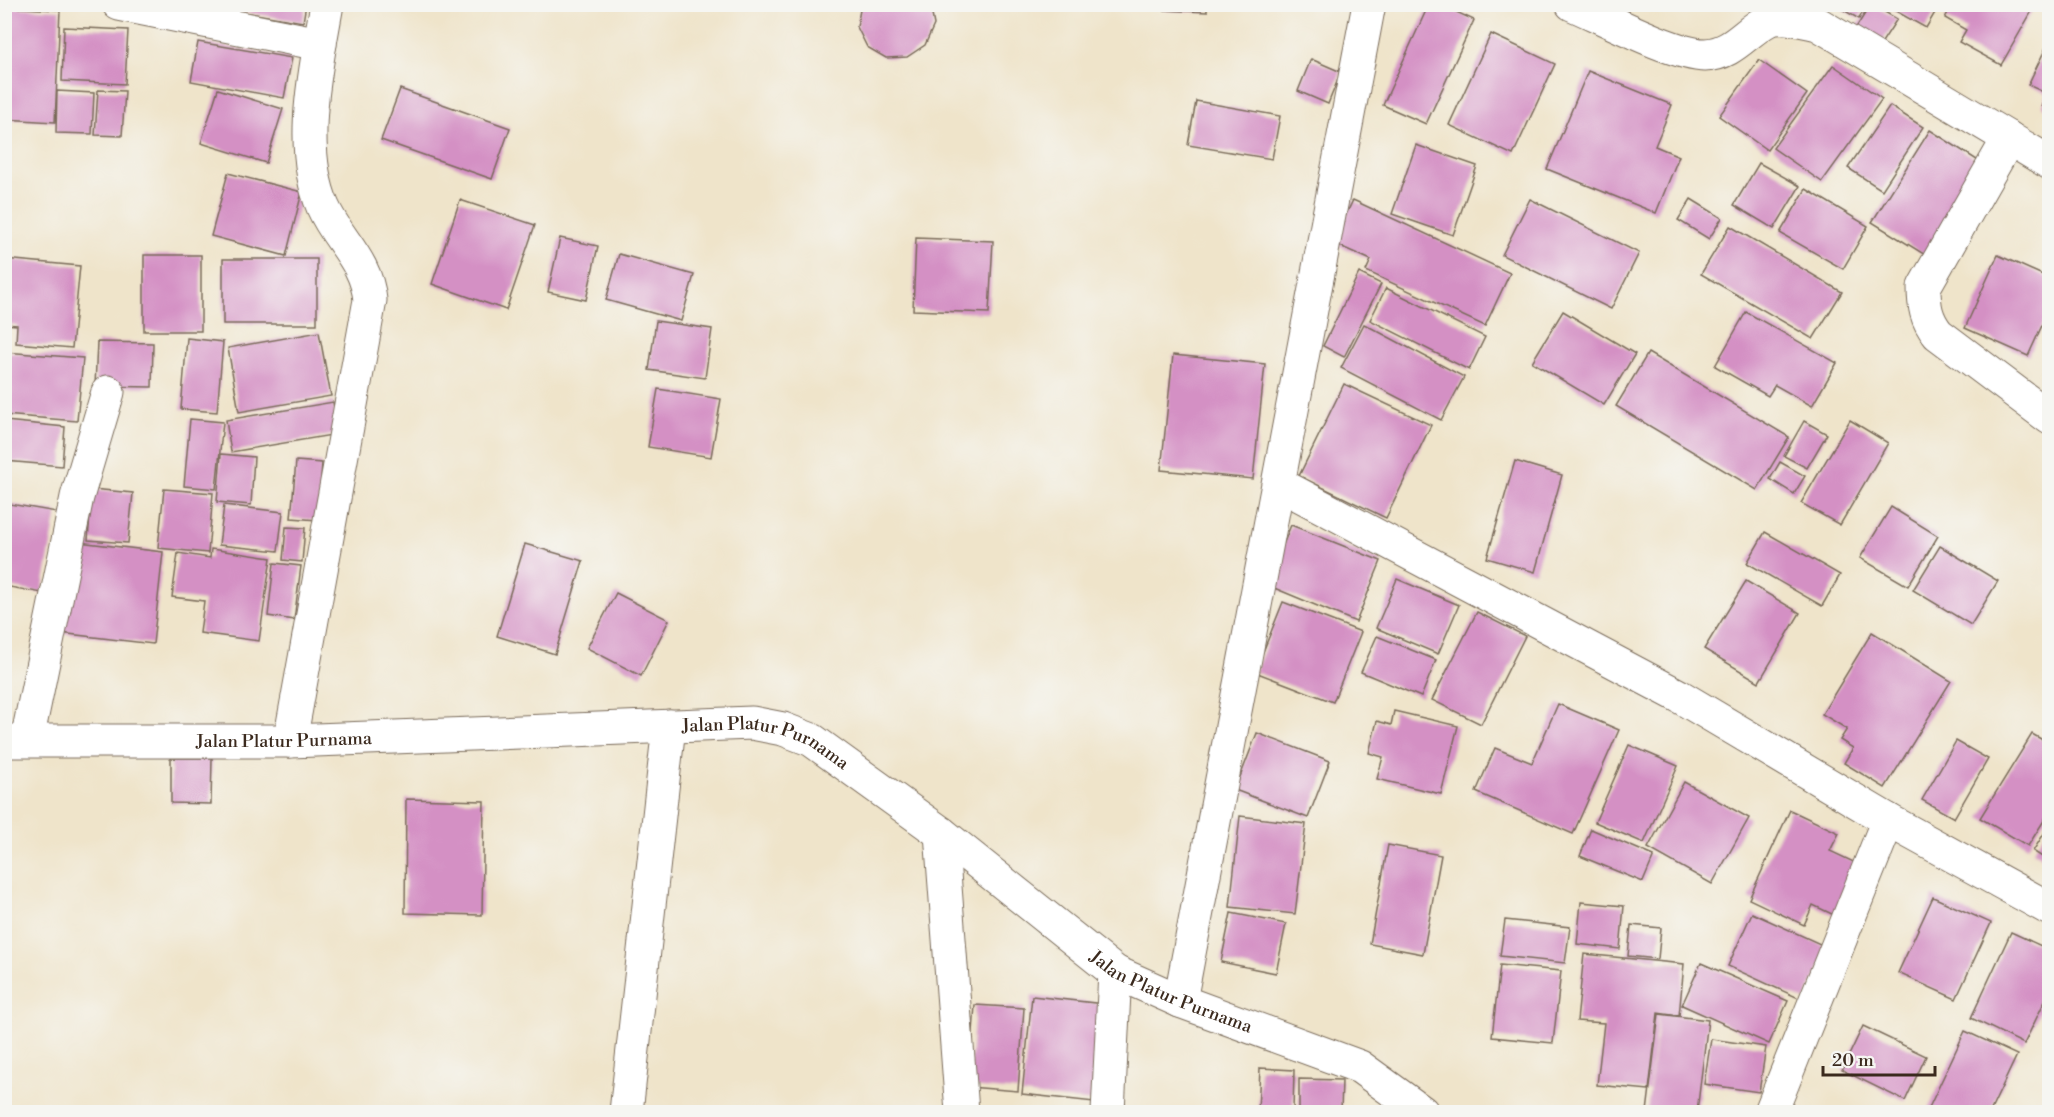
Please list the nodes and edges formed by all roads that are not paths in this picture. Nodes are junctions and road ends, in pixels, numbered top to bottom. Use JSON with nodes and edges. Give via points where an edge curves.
{"nodes":[{"id":1,"x":119,"y":4,"type":"edge"},
{"id":2,"x":327,"y":4,"type":"edge"},
{"id":3,"x":1369,"y":4,"type":"edge"},
{"id":4,"x":1572,"y":4,"type":"edge"},
{"id":5,"x":320,"y":44,"type":"junction"},
{"id":6,"x":2009,"y":138,"type":"junction"},
{"id":7,"x":2049,"y":163,"type":"edge"},
{"id":8,"x":108,"y":392,"type":"dead end"},
{"id":9,"x":2049,"y":418,"type":"edge"},
{"id":10,"x":1279,"y":484,"type":"junction"},
{"id":11,"x":669,"y":726,"type":"junction"},
{"id":12,"x":16,"y":741,"type":"edge"},
{"id":13,"x":290,"y":741,"type":"junction"},
{"id":14,"x":1888,"y":820,"type":"junction"},
{"id":15,"x":941,"y":833,"type":"junction"},
{"id":16,"x":2049,"y":909,"type":"edge"},
{"id":17,"x":1115,"y":972,"type":"junction"},
{"id":18,"x":1180,"y":1001,"type":"junction"},
{"id":19,"x":626,"y":1113,"type":"edge"},
{"id":20,"x":962,"y":1113,"type":"edge"},
{"id":21,"x":1108,"y":1113,"type":"edge"},
{"id":22,"x":1422,"y":1113,"type":"edge"},
{"id":23,"x":1771,"y":1113,"type":"edge"}],
"edges":[{"from":1,"to":5,"type":"street"},
{"from":2,"to":5,"type":"street"},
{"from":3,"to":10,"type":"street"},
{"from":4,"to":6,"type":"street","via":[[1677,49],[1704,55],[1731,49],[1769,19],[1818,24]]},
{"from":5,"to":13,"type":"street","via":[[312,110],[312,179],[324,210],[368,281],[370,300]]},
{"from":6,"to":7,"type":"street"},
{"from":6,"to":9,"type":"street","via":[[1924,287],[1924,305],[1938,334]]},
{"from":8,"to":12,"type":"street","via":[[77,497]]},
{"from":10,"to":14,"type":"street","via":[[1679,696]]},
{"from":10,"to":18,"type":"street"},
{"from":11,"to":13,"type":"street","name":"Jalan Platur Purnama"},
{"from":11,"to":15,"type":"street","name":"Jalan Platur Purnama","via":[[752,723],[812,740]]},
{"from":11,"to":19,"type":"street"},
{"from":12,"to":13,"type":"street","name":"Jalan Platur Purnama"},
{"from":14,"to":16,"type":"street"},
{"from":14,"to":23,"type":"street"},
{"from":15,"to":17,"type":"street","name":"Jalan Platur Purnama"},
{"from":15,"to":20,"type":"street"},
{"from":17,"to":18,"type":"street","name":"Jalan Platur Purnama"},
{"from":17,"to":21,"type":"street"},
{"from":18,"to":22,"type":"street","name":"Jalan Platur Purnama","via":[[1360,1067]]}]}
